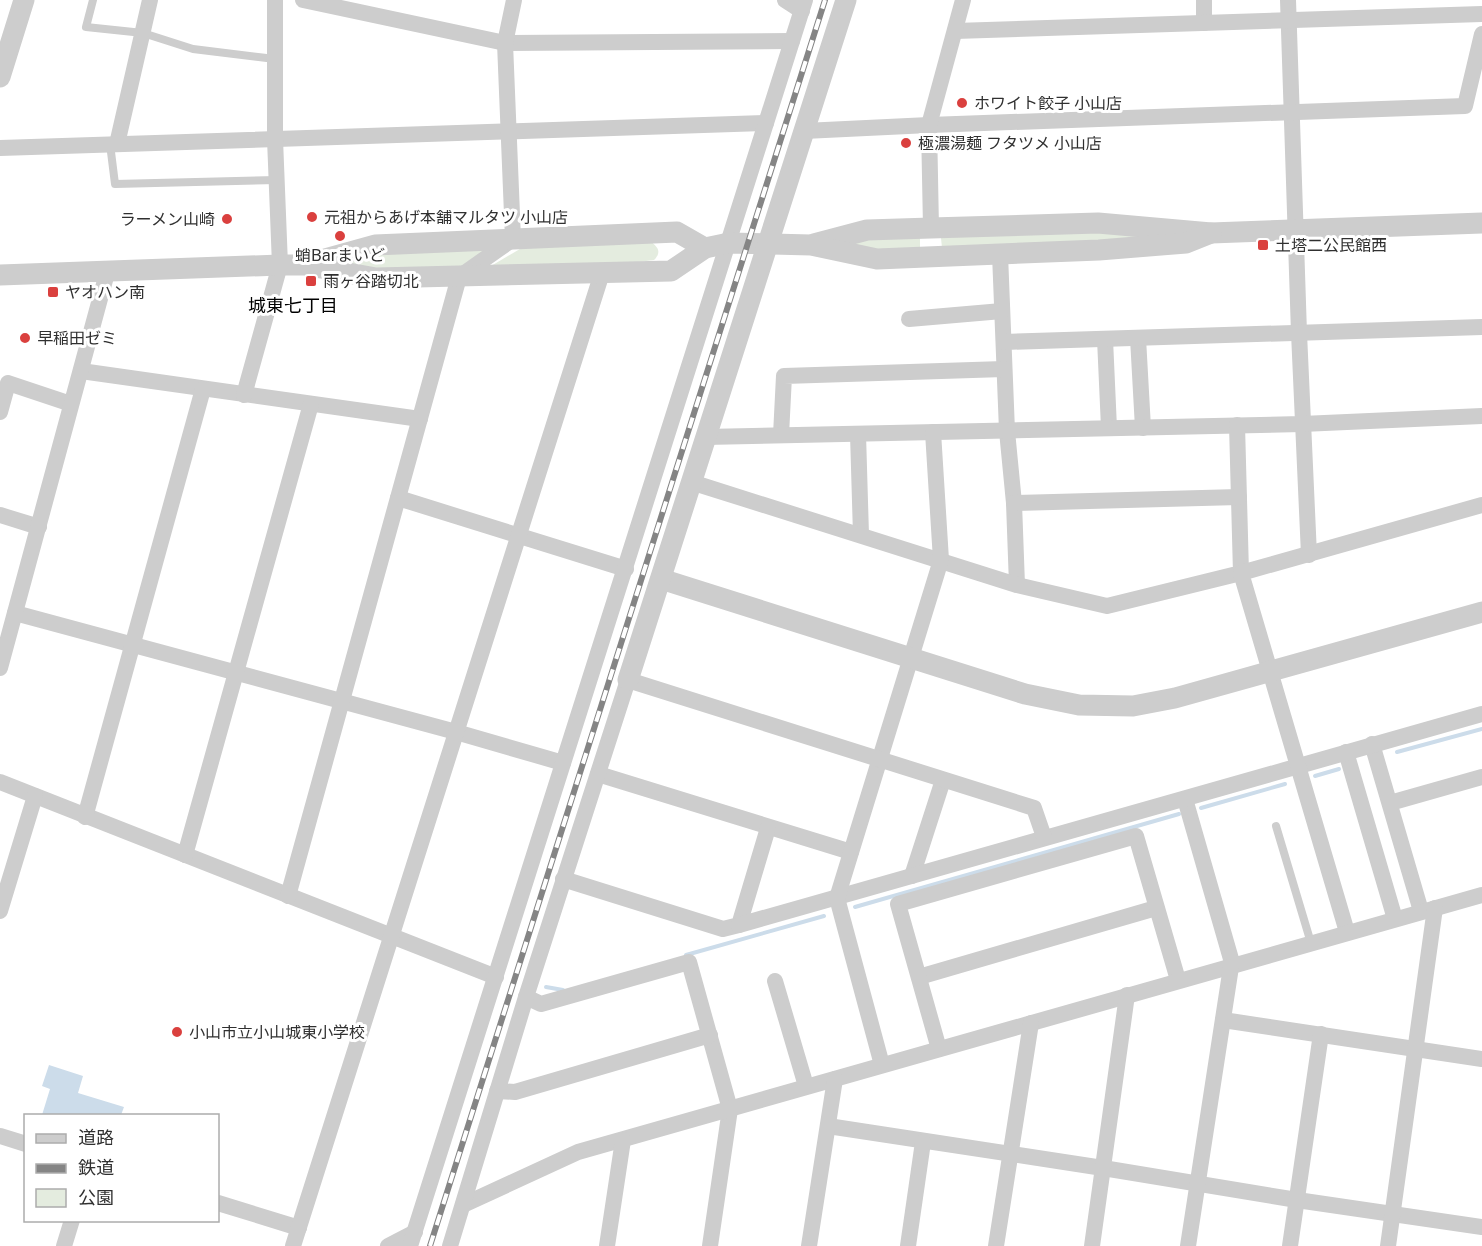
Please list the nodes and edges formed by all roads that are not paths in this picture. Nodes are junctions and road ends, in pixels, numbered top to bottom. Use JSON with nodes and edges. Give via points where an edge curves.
{"nodes":[{"id":1,"x":24,"y":0,"type":"edge"},
{"id":2,"x":93,"y":0,"type":"edge"},
{"id":3,"x":150,"y":0,"type":"edge"},
{"id":4,"x":275,"y":0,"type":"edge"},
{"id":5,"x":303,"y":0,"type":"edge"},
{"id":6,"x":514,"y":0,"type":"edge"},
{"id":7,"x":785,"y":0,"type":"edge"},
{"id":8,"x":846,"y":0,"type":"edge"},
{"id":9,"x":963,"y":0,"type":"edge"},
{"id":10,"x":1204,"y":0,"type":"edge"},
{"id":11,"x":1288,"y":0,"type":"edge"},
{"id":12,"x":803,"y":5,"type":"edge"},
{"id":13,"x":1482,"y":14,"type":"edge"},
{"id":14,"x":1289,"y":21,"type":"junction"},
{"id":15,"x":1204,"y":23,"type":"junction"},
{"id":16,"x":955,"y":31,"type":"junction"},
{"id":17,"x":142,"y":33,"type":"junction"},
{"id":18,"x":1482,"y":34,"type":"edge"},
{"id":19,"x":792,"y":41,"type":"junction"},
{"id":20,"x":505,"y":43,"type":"junction"},
{"id":21,"x":275,"y":59,"type":"junction"},
{"id":22,"x":0,"y":77,"type":"edge"},
{"id":23,"x":1293,"y":113,"type":"junction"},
{"id":24,"x":766,"y":123,"type":"junction"},
{"id":25,"x":929,"y":125,"type":"junction"},
{"id":26,"x":507,"y":131,"type":"junction"},
{"id":27,"x":804,"y":131,"type":"junction"},
{"id":28,"x":275,"y":139,"type":"junction"},
{"id":29,"x":114,"y":144,"type":"junction"},
{"id":30,"x":0,"y":148,"type":"edge"},
{"id":31,"x":277,"y":180,"type":"junction"},
{"id":32,"x":1482,"y":223,"type":"edge"},
{"id":33,"x":931,"y":228,"type":"junction"},
{"id":34,"x":1296,"y":230,"type":"junction"},
{"id":35,"x":1211,"y":233,"type":"junction"},
{"id":36,"x":513,"y":239,"type":"junction"},
{"id":37,"x":769,"y":242,"type":"junction"},
{"id":38,"x":729,"y":243,"type":"junction"},
{"id":39,"x":811,"y":245,"type":"junction"},
{"id":40,"x":705,"y":248,"type":"junction"},
{"id":41,"x":1000,"y":254,"type":"junction"},
{"id":42,"x":280,"y":265,"type":"junction"},
{"id":43,"x":304,"y":265,"type":"junction"},
{"id":44,"x":107,"y":273,"type":"junction"},
{"id":45,"x":602,"y":273,"type":"junction"},
{"id":46,"x":0,"y":275,"type":"edge"},
{"id":47,"x":459,"y":277,"type":"junction"},
{"id":48,"x":1002,"y":311,"type":"junction"},
{"id":49,"x":909,"y":319,"type":"dead end"},
{"id":50,"x":1482,"y":327,"type":"edge"},
{"id":51,"x":1299,"y":333,"type":"junction"},
{"id":52,"x":1138,"y":338,"type":"junction"},
{"id":53,"x":1105,"y":339,"type":"junction"},
{"id":54,"x":1004,"y":342,"type":"junction"},
{"id":55,"x":1005,"y":369,"type":"junction"},
{"id":56,"x":81,"y":371,"type":"junction"},
{"id":57,"x":203,"y":389,"type":"junction"},
{"id":58,"x":244,"y":395,"type":"junction"},
{"id":59,"x":71,"y":404,"type":"junction"},
{"id":60,"x":311,"y":404,"type":"junction"},
{"id":61,"x":0,"y":412,"type":"edge"},
{"id":62,"x":1482,"y":416,"type":"edge"},
{"id":63,"x":420,"y":419,"type":"junction"},
{"id":64,"x":1302,"y":424,"type":"junction"},
{"id":65,"x":1238,"y":425,"type":"junction"},
{"id":66,"x":1109,"y":428,"type":"junction"},
{"id":67,"x":1143,"y":428,"type":"junction"},
{"id":68,"x":1007,"y":431,"type":"junction"},
{"id":69,"x":933,"y":432,"type":"junction"},
{"id":70,"x":858,"y":434,"type":"junction"},
{"id":71,"x":781,"y":435,"type":"junction"},
{"id":72,"x":705,"y":437,"type":"junction"},
{"id":73,"x":691,"y":482,"type":"junction"},
{"id":74,"x":1239,"y":497,"type":"junction"},
{"id":75,"x":398,"y":498,"type":"junction"},
{"id":76,"x":1014,"y":502,"type":"junction"},
{"id":77,"x":1482,"y":505,"type":"edge"},
{"id":78,"x":0,"y":515,"type":"edge"},
{"id":79,"x":39,"y":527,"type":"junction"},
{"id":80,"x":861,"y":535,"type":"junction"},
{"id":81,"x":519,"y":536,"type":"junction"},
{"id":82,"x":1309,"y":555,"type":"junction"},
{"id":83,"x":941,"y":560,"type":"junction"},
{"id":84,"x":626,"y":569,"type":"junction"},
{"id":85,"x":1241,"y":573,"type":"junction"},
{"id":86,"x":660,"y":579,"type":"junction"},
{"id":87,"x":1017,"y":585,"type":"junction"},
{"id":88,"x":1482,"y":612,"type":"edge"},
{"id":89,"x":15,"y":613,"type":"junction"},
{"id":90,"x":132,"y":645,"type":"junction"},
{"id":91,"x":910,"y":658,"type":"junction"},
{"id":92,"x":0,"y":668,"type":"edge"},
{"id":93,"x":235,"y":672,"type":"junction"},
{"id":94,"x":1270,"y":672,"type":"junction"},
{"id":95,"x":628,"y":680,"type":"junction"},
{"id":96,"x":342,"y":701,"type":"junction"},
{"id":97,"x":1482,"y":714,"type":"edge"},
{"id":98,"x":456,"y":732,"type":"junction"},
{"id":99,"x":1372,"y":744,"type":"junction"},
{"id":100,"x":1346,"y":752,"type":"junction"},
{"id":101,"x":879,"y":759,"type":"junction"},
{"id":102,"x":563,"y":763,"type":"junction"},
{"id":103,"x":1298,"y":766,"type":"junction"},
{"id":104,"x":598,"y":774,"type":"junction"},
{"id":105,"x":1482,"y":777,"type":"edge"},
{"id":106,"x":943,"y":780,"type":"junction"},
{"id":107,"x":0,"y":782,"type":"edge"},
{"id":108,"x":35,"y":796,"type":"junction"},
{"id":109,"x":1185,"y":799,"type":"junction"},
{"id":110,"x":1390,"y":803,"type":"junction"},
{"id":111,"x":85,"y":817,"type":"junction"},
{"id":112,"x":1276,"y":826,"type":"dead end"},
{"id":113,"x":768,"y":828,"type":"junction"},
{"id":114,"x":1044,"y":837,"type":"junction"},
{"id":115,"x":851,"y":852,"type":"junction"},
{"id":116,"x":185,"y":855,"type":"junction"},
{"id":117,"x":912,"y":876,"type":"junction"},
{"id":118,"x":563,"y":879,"type":"junction"},
{"id":119,"x":1482,"y":895,"type":"edge"},
{"id":120,"x":288,"y":896,"type":"junction"},
{"id":121,"x":837,"y":898,"type":"junction"},
{"id":122,"x":1156,"y":908,"type":"junction"},
{"id":123,"x":1428,"y":909,"type":"junction"},
{"id":124,"x":0,"y":911,"type":"edge"},
{"id":125,"x":1395,"y":919,"type":"junction"},
{"id":126,"x":739,"y":925,"type":"junction"},
{"id":127,"x":1347,"y":932,"type":"junction"},
{"id":128,"x":392,"y":936,"type":"junction"},
{"id":129,"x":1311,"y":943,"type":"junction"},
{"id":130,"x":1232,"y":966,"type":"junction"},
{"id":131,"x":496,"y":977,"type":"junction"},
{"id":132,"x":919,"y":977,"type":"junction"},
{"id":133,"x":775,"y":981,"type":"dead end"},
{"id":134,"x":1178,"y":981,"type":"junction"},
{"id":135,"x":1127,"y":995,"type":"junction"},
{"id":136,"x":526,"y":997,"type":"junction"},
{"id":137,"x":1222,"y":1020,"type":"junction"},
{"id":138,"x":1031,"y":1023,"type":"junction"},
{"id":139,"x":1321,"y":1034,"type":"junction"},
{"id":140,"x":710,"y":1035,"type":"junction"},
{"id":141,"x":939,"y":1049,"type":"junction"},
{"id":142,"x":1415,"y":1049,"type":"junction"},
{"id":143,"x":1482,"y":1059,"type":"edge"},
{"id":144,"x":882,"y":1065,"type":"junction"},
{"id":145,"x":835,"y":1079,"type":"junction"},
{"id":146,"x":806,"y":1086,"type":"junction"},
{"id":147,"x":497,"y":1091,"type":"junction"},
{"id":148,"x":729,"y":1109,"type":"junction"},
{"id":149,"x":828,"y":1126,"type":"junction"},
{"id":150,"x":0,"y":1136,"type":"edge"},
{"id":151,"x":623,"y":1140,"type":"junction"},
{"id":152,"x":924,"y":1142,"type":"junction"},
{"id":153,"x":24,"y":1143,"type":"edge"},
{"id":154,"x":1010,"y":1155,"type":"junction"},
{"id":155,"x":1103,"y":1168,"type":"junction"},
{"id":156,"x":1198,"y":1184,"type":"junction"},
{"id":157,"x":1297,"y":1200,"type":"junction"},
{"id":158,"x":219,"y":1203,"type":"edge"},
{"id":159,"x":463,"y":1205,"type":"junction"},
{"id":160,"x":1392,"y":1214,"type":"junction"},
{"id":161,"x":72,"y":1222,"type":"edge"},
{"id":162,"x":299,"y":1227,"type":"junction"},
{"id":163,"x":1482,"y":1227,"type":"edge"},
{"id":164,"x":412,"y":1239,"type":"edge"},
{"id":165,"x":64,"y":1246,"type":"edge"},
{"id":166,"x":293,"y":1246,"type":"edge"},
{"id":167,"x":388,"y":1246,"type":"edge"},
{"id":168,"x":450,"y":1246,"type":"edge"},
{"id":169,"x":608,"y":1246,"type":"edge"},
{"id":170,"x":710,"y":1246,"type":"edge"},
{"id":171,"x":809,"y":1246,"type":"edge"},
{"id":172,"x":908,"y":1246,"type":"edge"},
{"id":173,"x":996,"y":1246,"type":"edge"},
{"id":174,"x":1092,"y":1246,"type":"edge"},
{"id":175,"x":1188,"y":1246,"type":"edge"},
{"id":176,"x":1290,"y":1246,"type":"edge"},
{"id":177,"x":1388,"y":1246,"type":"edge"}],
"edges":[{"from":1,"to":22,"type":"street"},
{"from":2,"to":17,"type":"lane","via":[[87,27]]},
{"from":3,"to":17,"type":"street"},
{"from":4,"to":21,"type":"street"},
{"from":5,"to":20,"type":"street"},
{"from":6,"to":20,"type":"street"},
{"from":7,"to":12,"type":"street"},
{"from":8,"to":27,"type":"street"},
{"from":9,"to":16,"type":"street"},
{"from":10,"to":15,"type":"street"},
{"from":11,"to":14,"type":"street"},
{"from":12,"to":19,"type":"street"},
{"from":13,"to":14,"type":"street"},
{"from":14,"to":15,"type":"street"},
{"from":14,"to":23,"type":"street"},
{"from":15,"to":16,"type":"street"},
{"from":16,"to":25,"type":"street"},
{"from":17,"to":21,"type":"lane","via":[[193,50]]},
{"from":17,"to":29,"type":"street"},
{"from":18,"to":23,"type":"street","via":[[1465,106]]},
{"from":19,"to":20,"type":"street"},
{"from":19,"to":24,"type":"street"},
{"from":20,"to":26,"type":"street"},
{"from":21,"to":28,"type":"street"},
{"from":23,"to":25,"type":"street"},
{"from":23,"to":34,"type":"street"},
{"from":24,"to":26,"type":"street"},
{"from":24,"to":38,"type":"street"},
{"from":25,"to":27,"type":"street"},
{"from":25,"to":33,"type":"street"},
{"from":26,"to":28,"type":"street"},
{"from":26,"to":36,"type":"street"},
{"from":27,"to":37,"type":"street"},
{"from":28,"to":29,"type":"street"},
{"from":28,"to":31,"type":"street"},
{"from":29,"to":30,"type":"street"},
{"from":29,"to":31,"type":"lane","via":[[115,184]]},
{"from":31,"to":42,"type":"street"},
{"from":32,"to":34,"type":"street"},
{"from":33,"to":35,"type":"street","via":[[1098,223]]},
{"from":33,"to":39,"type":"street","via":[[867,230]]},
{"from":34,"to":35,"type":"street"},
{"from":34,"to":51,"type":"street"},
{"from":35,"to":41,"type":"street","via":[[1186,243]]},
{"from":36,"to":40,"type":"street","via":[[677,232]]},
{"from":36,"to":43,"type":"street","via":[[375,245]]},
{"from":36,"to":47,"type":"street"},
{"from":37,"to":38,"type":"street"},
{"from":37,"to":39,"type":"street"},
{"from":37,"to":72,"type":"street"},
{"from":38,"to":40,"type":"street"},
{"from":38,"to":84,"type":"street"},
{"from":39,"to":41,"type":"street","via":[[877,259]]},
{"from":40,"to":45,"type":"street","via":[[671,271]]},
{"from":41,"to":48,"type":"street"},
{"from":42,"to":43,"type":"street"},
{"from":42,"to":44,"type":"street"},
{"from":42,"to":58,"type":"street"},
{"from":43,"to":47,"type":"street","via":[[376,278]]},
{"from":44,"to":46,"type":"street"},
{"from":44,"to":56,"type":"street"},
{"from":45,"to":47,"type":"street"},
{"from":45,"to":81,"type":"street"},
{"from":47,"to":63,"type":"street"},
{"from":48,"to":49,"type":"street"},
{"from":48,"to":54,"type":"street"},
{"from":50,"to":51,"type":"street"},
{"from":51,"to":52,"type":"street"},
{"from":51,"to":64,"type":"street"},
{"from":52,"to":53,"type":"street"},
{"from":52,"to":67,"type":"street"},
{"from":53,"to":54,"type":"street"},
{"from":53,"to":66,"type":"street"},
{"from":54,"to":55,"type":"street"},
{"from":55,"to":68,"type":"street"},
{"from":55,"to":71,"type":"street","via":[[784,376]]},
{"from":56,"to":57,"type":"street"},
{"from":56,"to":59,"type":"street"},
{"from":57,"to":58,"type":"street"},
{"from":57,"to":90,"type":"street"},
{"from":58,"to":60,"type":"street"},
{"from":59,"to":61,"type":"street","via":[[8,383]]},
{"from":59,"to":79,"type":"street"},
{"from":60,"to":63,"type":"street"},
{"from":60,"to":93,"type":"street"},
{"from":62,"to":64,"type":"street"},
{"from":63,"to":75,"type":"street"},
{"from":64,"to":65,"type":"street"},
{"from":64,"to":82,"type":"street"},
{"from":65,"to":67,"type":"street"},
{"from":65,"to":74,"type":"street"},
{"from":66,"to":67,"type":"street"},
{"from":66,"to":68,"type":"street"},
{"from":68,"to":69,"type":"street"},
{"from":68,"to":76,"type":"street"},
{"from":69,"to":70,"type":"street"},
{"from":69,"to":83,"type":"street"},
{"from":70,"to":71,"type":"street"},
{"from":70,"to":80,"type":"street"},
{"from":71,"to":72,"type":"street"},
{"from":72,"to":73,"type":"street"},
{"from":73,"to":80,"type":"street"},
{"from":73,"to":86,"type":"street"},
{"from":74,"to":76,"type":"street"},
{"from":74,"to":85,"type":"street"},
{"from":75,"to":81,"type":"street"},
{"from":75,"to":96,"type":"street"},
{"from":76,"to":87,"type":"street"},
{"from":77,"to":82,"type":"street"},
{"from":78,"to":79,"type":"street"},
{"from":79,"to":89,"type":"street"},
{"from":80,"to":83,"type":"street"},
{"from":81,"to":84,"type":"street"},
{"from":81,"to":98,"type":"street"},
{"from":82,"to":85,"type":"street"},
{"from":83,"to":87,"type":"street"},
{"from":83,"to":91,"type":"street"},
{"from":84,"to":102,"type":"street"},
{"from":85,"to":87,"type":"street","via":[[1107,606]]},
{"from":85,"to":94,"type":"street"},
{"from":86,"to":91,"type":"street"},
{"from":86,"to":95,"type":"street"},
{"from":88,"to":94,"type":"street"},
{"from":89,"to":90,"type":"street"},
{"from":89,"to":92,"type":"street"},
{"from":90,"to":93,"type":"street"},
{"from":90,"to":111,"type":"street"},
{"from":91,"to":94,"type":"street","via":[[1025,694],[1079,705],[1133,706]]},
{"from":91,"to":101,"type":"street"},
{"from":93,"to":96,"type":"street"},
{"from":93,"to":116,"type":"street"},
{"from":94,"to":103,"type":"street"},
{"from":95,"to":101,"type":"street"},
{"from":95,"to":104,"type":"street"},
{"from":96,"to":98,"type":"street"},
{"from":96,"to":120,"type":"street"},
{"from":97,"to":99,"type":"street"},
{"from":98,"to":102,"type":"street"},
{"from":98,"to":128,"type":"street"},
{"from":99,"to":100,"type":"street"},
{"from":99,"to":110,"type":"street"},
{"from":100,"to":103,"type":"street"},
{"from":100,"to":125,"type":"street"},
{"from":101,"to":106,"type":"street"},
{"from":101,"to":115,"type":"street"},
{"from":102,"to":131,"type":"street"},
{"from":103,"to":109,"type":"street"},
{"from":103,"to":127,"type":"street"},
{"from":104,"to":113,"type":"street"},
{"from":104,"to":118,"type":"street"},
{"from":105,"to":110,"type":"street"},
{"from":106,"to":114,"type":"street","via":[[1034,808]]},
{"from":106,"to":117,"type":"street"},
{"from":107,"to":108,"type":"street"},
{"from":108,"to":111,"type":"street"},
{"from":108,"to":124,"type":"street"},
{"from":109,"to":114,"type":"street"},
{"from":109,"to":130,"type":"street"},
{"from":110,"to":123,"type":"street"},
{"from":111,"to":116,"type":"street"},
{"from":112,"to":129,"type":"lane"},
{"from":113,"to":115,"type":"street"},
{"from":113,"to":126,"type":"street"},
{"from":114,"to":117,"type":"street"},
{"from":115,"to":121,"type":"street"},
{"from":116,"to":120,"type":"street"},
{"from":117,"to":121,"type":"street"},
{"from":118,"to":126,"type":"street","via":[[723,929]]},
{"from":118,"to":136,"type":"street"},
{"from":119,"to":123,"type":"street"},
{"from":120,"to":128,"type":"street"},
{"from":121,"to":126,"type":"street"},
{"from":121,"to":144,"type":"street"},
{"from":122,"to":132,"type":"street"},
{"from":122,"to":132,"type":"street","via":[[1136,836],[898,904]]},
{"from":122,"to":134,"type":"street"},
{"from":123,"to":125,"type":"street"},
{"from":123,"to":142,"type":"street"},
{"from":125,"to":127,"type":"street"},
{"from":127,"to":129,"type":"street"},
{"from":128,"to":131,"type":"street"},
{"from":128,"to":162,"type":"street"},
{"from":129,"to":130,"type":"street"},
{"from":130,"to":134,"type":"street"},
{"from":130,"to":137,"type":"street"},
{"from":131,"to":164,"type":"street"},
{"from":132,"to":141,"type":"street"},
{"from":133,"to":146,"type":"street"},
{"from":134,"to":135,"type":"street"},
{"from":135,"to":138,"type":"street"},
{"from":135,"to":155,"type":"street"},
{"from":136,"to":140,"type":"street","via":[[541,1004],[689,962]]},
{"from":136,"to":147,"type":"street"},
{"from":137,"to":139,"type":"street"},
{"from":137,"to":156,"type":"street"},
{"from":138,"to":141,"type":"street"},
{"from":138,"to":154,"type":"street"},
{"from":139,"to":142,"type":"street"},
{"from":139,"to":157,"type":"street"},
{"from":140,"to":147,"type":"street","via":[[516,1092]]},
{"from":140,"to":148,"type":"street"},
{"from":141,"to":144,"type":"street"},
{"from":142,"to":143,"type":"street"},
{"from":142,"to":160,"type":"street"},
{"from":144,"to":145,"type":"street"},
{"from":145,"to":146,"type":"street"},
{"from":145,"to":149,"type":"street"},
{"from":146,"to":148,"type":"street"},
{"from":147,"to":159,"type":"street"},
{"from":148,"to":151,"type":"street"},
{"from":148,"to":170,"type":"street"},
{"from":149,"to":152,"type":"street"},
{"from":149,"to":171,"type":"street"},
{"from":150,"to":153,"type":"street"},
{"from":151,"to":159,"type":"street","via":[[578,1152]]},
{"from":151,"to":169,"type":"street"},
{"from":152,"to":154,"type":"street"},
{"from":152,"to":172,"type":"street"},
{"from":154,"to":155,"type":"street"},
{"from":154,"to":173,"type":"street"},
{"from":155,"to":156,"type":"street"},
{"from":155,"to":174,"type":"street"},
{"from":156,"to":157,"type":"street"},
{"from":156,"to":175,"type":"street"},
{"from":157,"to":160,"type":"street"},
{"from":157,"to":176,"type":"street"},
{"from":158,"to":162,"type":"street"},
{"from":159,"to":168,"type":"street"},
{"from":160,"to":163,"type":"street"},
{"from":160,"to":177,"type":"street"},
{"from":161,"to":165,"type":"street"},
{"from":162,"to":166,"type":"street"},
{"from":164,"to":167,"type":"street"}]}
